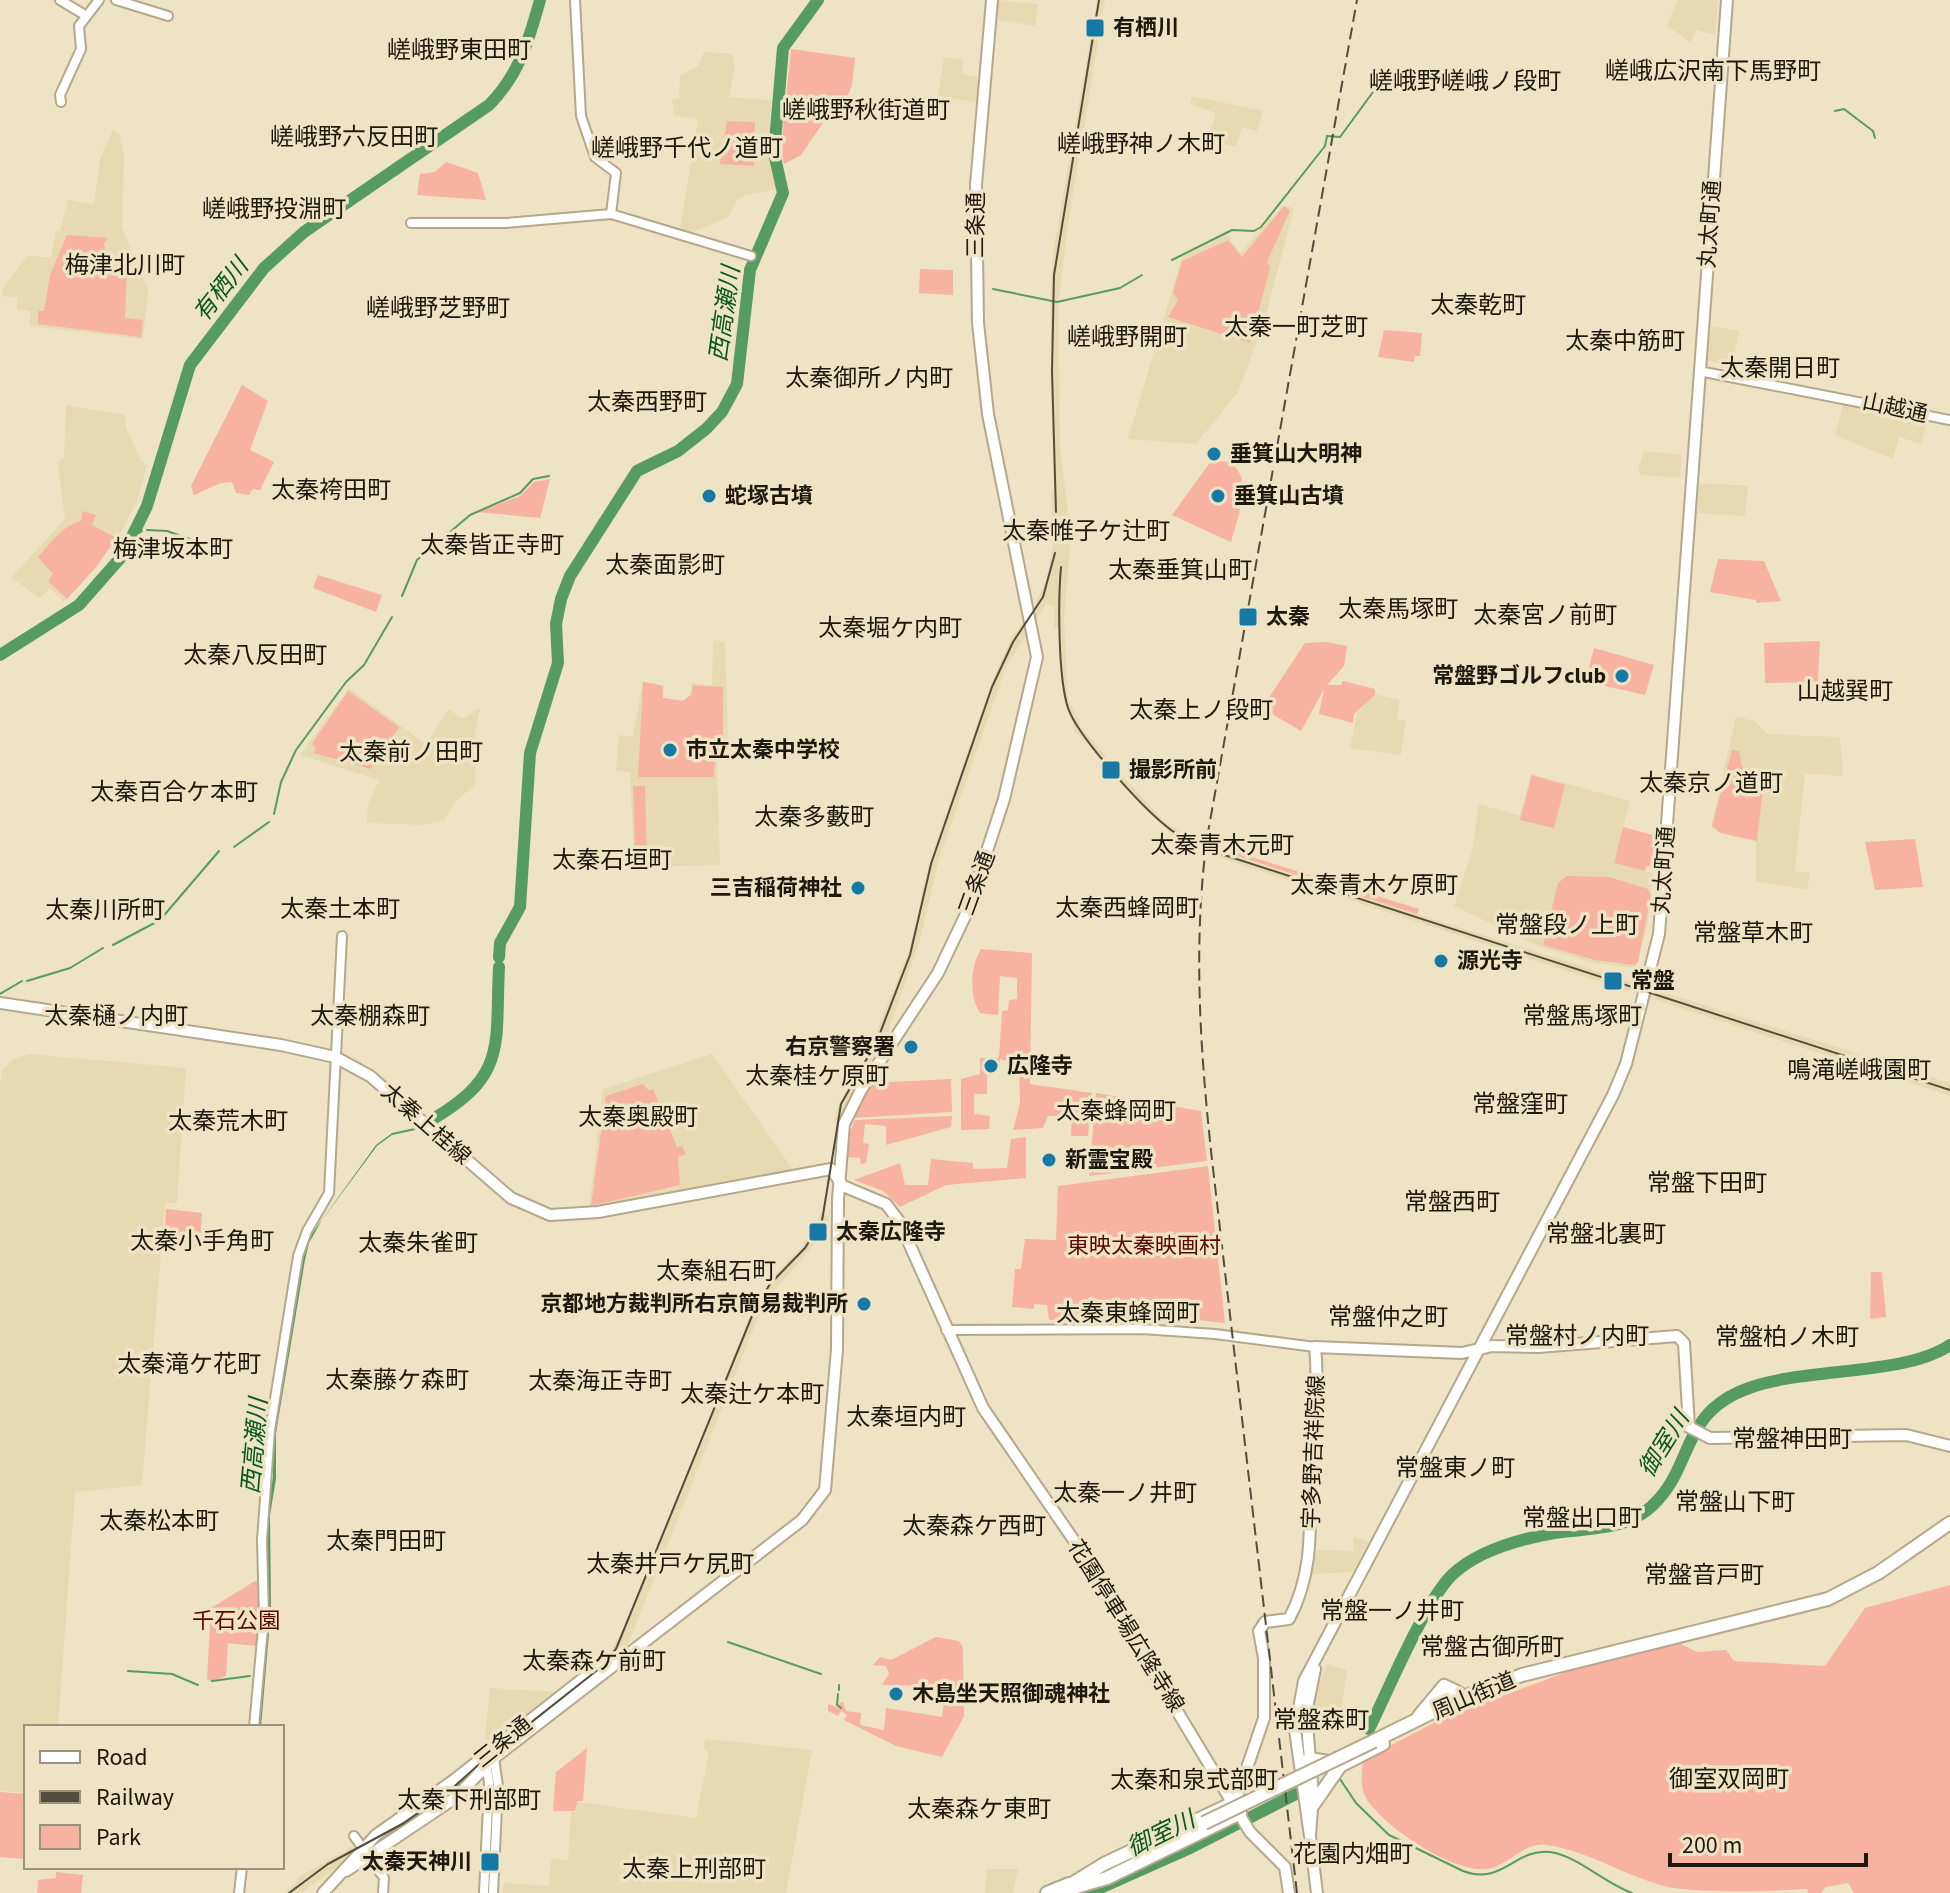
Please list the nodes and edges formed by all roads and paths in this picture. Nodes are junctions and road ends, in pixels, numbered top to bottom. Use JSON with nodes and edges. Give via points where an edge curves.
{"nodes":[{"id":1,"x":60,"y":0,"type":"edge"},
{"id":2,"x":99,"y":0,"type":"edge"},
{"id":3,"x":116,"y":0,"type":"edge"},
{"id":4,"x":575,"y":0,"type":"edge"},
{"id":5,"x":992,"y":0,"type":"edge"},
{"id":6,"x":1727,"y":0,"type":"edge"},
{"id":7,"x":85,"y":15,"type":"junction"},
{"id":8,"x":168,"y":16,"type":"dead end"},
{"id":9,"x":61,"y":102,"type":"dead end"},
{"id":10,"x":611,"y":214,"type":"junction"},
{"id":11,"x":411,"y":223,"type":"dead end"},
{"id":12,"x":751,"y":256,"type":"dead end"},
{"id":13,"x":1699,"y":371,"type":"junction"},
{"id":14,"x":1950,"y":420,"type":"edge"},
{"id":15,"x":342,"y":936,"type":"dead end"},
{"id":16,"x":0,"y":1003,"type":"edge"},
{"id":17,"x":335,"y":1057,"type":"junction"},
{"id":18,"x":838,"y":1179,"type":"junction"},
{"id":19,"x":946,"y":1330,"type":"junction"},
{"id":20,"x":1315,"y":1347,"type":"junction"},
{"id":21,"x":1479,"y":1351,"type":"junction"},
{"id":22,"x":1950,"y":1446,"type":"edge"},
{"id":23,"x":1950,"y":1523,"type":"edge"},
{"id":24,"x":1316,"y":1663,"type":"junction"},
{"id":25,"x":1461,"y":1698,"type":"junction"},
{"id":26,"x":254,"y":1725,"type":"edge"},
{"id":27,"x":1297,"y":1747,"type":"junction"},
{"id":28,"x":489,"y":1759,"type":"junction"},
{"id":29,"x":1309,"y":1759,"type":"junction"},
{"id":30,"x":1346,"y":1762,"type":"junction"},
{"id":31,"x":1313,"y":1805,"type":"junction"},
{"id":32,"x":1241,"y":1815,"type":"junction"},
{"id":33,"x":1305,"y":1817,"type":"junction"},
{"id":34,"x":354,"y":1836,"type":"dead end"},
{"id":35,"x":1310,"y":1836,"type":"junction"},
{"id":36,"x":365,"y":1852,"type":"junction"},
{"id":37,"x":242,"y":1869,"type":"edge"},
{"id":38,"x":1071,"y":1888,"type":"edge"},
{"id":39,"x":239,"y":1893,"type":"edge"},
{"id":40,"x":323,"y":1893,"type":"edge"},
{"id":41,"x":383,"y":1893,"type":"edge"},
{"id":42,"x":484,"y":1893,"type":"edge"},
{"id":43,"x":493,"y":1893,"type":"edge"},
{"id":44,"x":1047,"y":1893,"type":"edge"},
{"id":45,"x":1289,"y":1893,"type":"edge"},
{"id":46,"x":1317,"y":1893,"type":"edge"}],
"edges":[{"from":1,"to":7,"type":"street"},
{"from":2,"to":7,"type":"street"},
{"from":3,"to":8,"type":"street"},
{"from":4,"to":10,"type":"street","via":[[581,116],[595,157],[616,173]]},
{"from":5,"to":18,"type":"main road","name":"三条通","via":[[976,185],[978,323],[988,414],[1037,657],[1004,799],[967,912],[938,973],[848,1115]]},
{"from":6,"to":13,"type":"main road","name":"丸太町通"},
{"from":7,"to":9,"type":"street","via":[[79,26],[81,49]]},
{"from":10,"to":11,"type":"street","via":[[506,223]]},
{"from":10,"to":12,"type":"street"},
{"from":13,"to":14,"type":"street","name":"山越通"},
{"from":13,"to":21,"type":"main road","name":"丸太町通","via":[[1659,934],[1619,1082]]},
{"from":15,"to":17,"type":"street"},
{"from":16,"to":17,"type":"main road","name":"太秦上桂線"},
{"from":17,"to":18,"type":"main road","name":"太秦上桂線","via":[[370,1076],[511,1198],[560,1216],[810,1171],[831,1169]]},
{"from":17,"to":26,"type":"street","via":[[329,1193],[298,1256],[270,1430],[262,1540],[264,1617]]},
{"from":18,"to":19,"type":"main road","name":"花園停車場広隆寺線","via":[[886,1204],[897,1217]]},
{"from":18,"to":28,"type":"main road","name":"三条通","via":[[837,1349],[825,1490],[802,1520]]},
{"from":19,"to":20,"type":"street","via":[[1142,1329]]},
{"from":19,"to":32,"type":"main road","name":"花園停車場広隆寺線","via":[[983,1408],[1075,1542]]},
{"from":20,"to":21,"type":"main road","name":"宇多野吉祥院線"},
{"from":20,"to":32,"type":"main road","name":"宇多野吉祥院線","via":[[1310,1561],[1289,1619],[1265,1622],[1259,1631],[1264,1718]]},
{"from":21,"to":22,"type":"main road","name":"宇多野吉祥院線","via":[[1492,1346],[1677,1336],[1684,1343],[1694,1431],[1710,1438],[1906,1435]]},
{"from":21,"to":24,"type":"main road","name":"丸太町通"},
{"from":23,"to":25,"type":"highway","name":"周山街道","via":[[1878,1573],[1819,1602],[1567,1663]]},
{"from":24,"to":27,"type":"main road","name":"丸太町通","via":[[1301,1691]]},
{"from":24,"to":29,"type":"main road","name":"丸太町通","via":[[1306,1713]]},
{"from":25,"to":30,"type":"highway","via":[[1443,1714]]},
{"from":25,"to":38,"type":"highway","name":"周山街道","bridge":true,"via":[[1444,1686],[1414,1722]]},
{"from":27,"to":29,"type":"main road"},
{"from":27,"to":33,"type":"main road","name":"丸太町通"},
{"from":28,"to":36,"type":"main road","name":"三条通","via":[[455,1798]]},
{"from":28,"to":42,"type":"street"},
{"from":28,"to":43,"type":"street","via":[[498,1786]]},
{"from":29,"to":30,"type":"highway"},
{"from":29,"to":31,"type":"main road","name":"丸太町通"},
{"from":29,"to":33,"type":"main road"},
{"from":30,"to":31,"type":"highway"},
{"from":31,"to":35,"type":"main road","name":"丸太町通"},
{"from":32,"to":38,"type":"highway","via":[[1104,1864]]},
{"from":32,"to":45,"type":"main road","name":"花園停車場広隆寺線","via":[[1285,1867]]},
{"from":33,"to":35,"type":"main road","name":"丸太町通"},
{"from":34,"to":36,"type":"street"},
{"from":35,"to":46,"type":"main road","name":"丸太町通"},
{"from":36,"to":40,"type":"main road","name":"三条通"},
{"from":36,"to":41,"type":"street","via":[[384,1878]]},
{"from":37,"to":39,"type":"street"},
{"from":38,"to":44,"type":"highway","name":"周山街道"}]}
